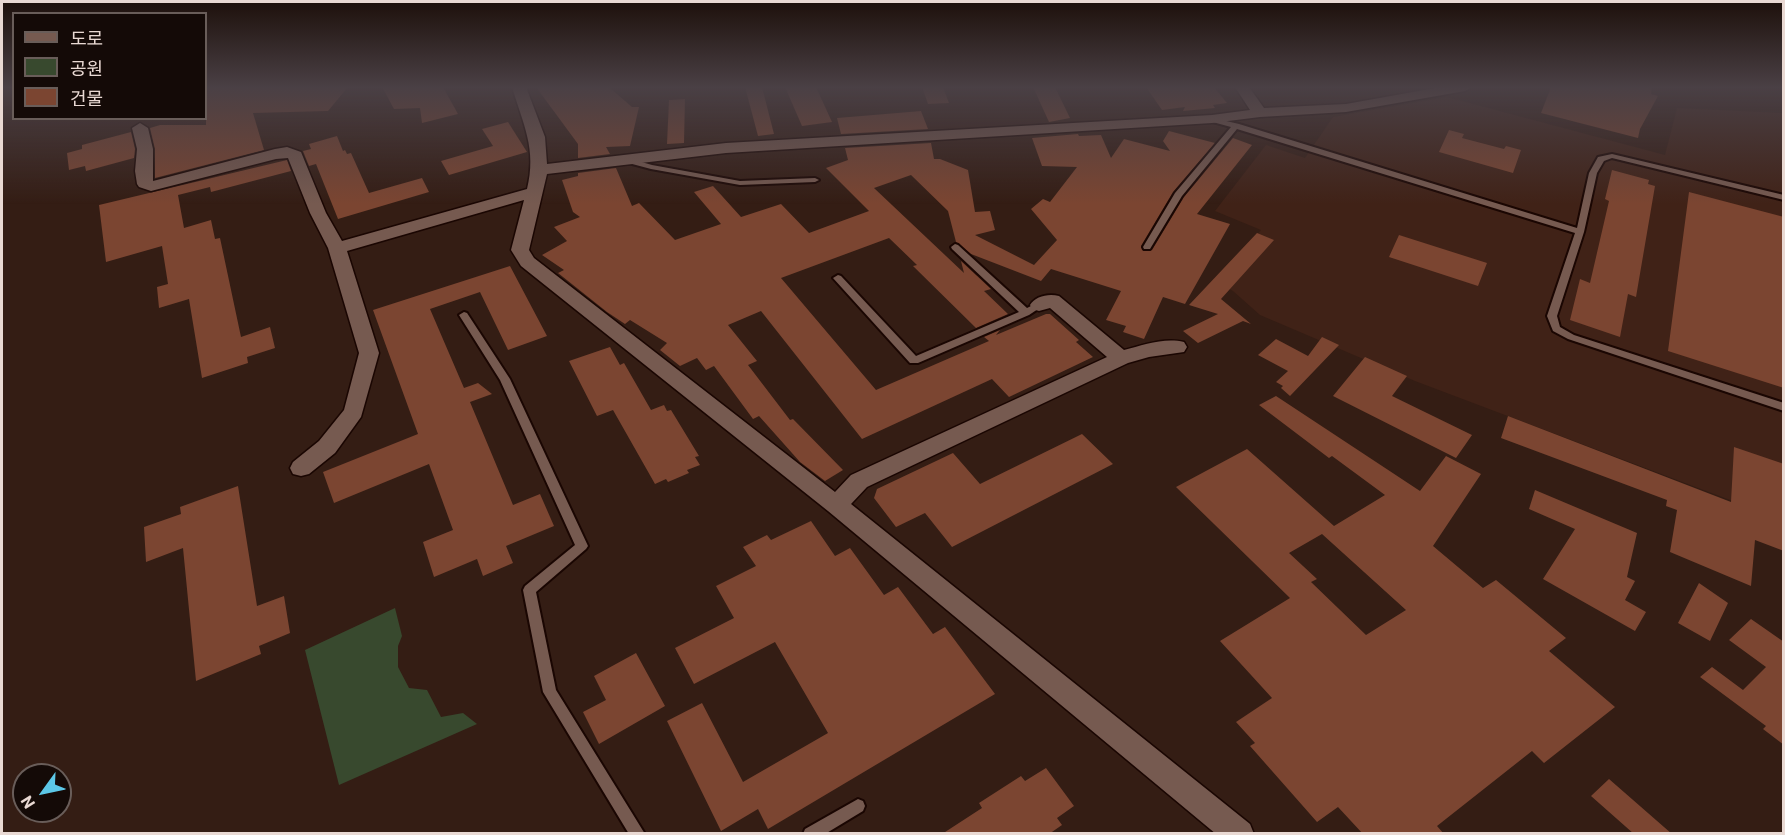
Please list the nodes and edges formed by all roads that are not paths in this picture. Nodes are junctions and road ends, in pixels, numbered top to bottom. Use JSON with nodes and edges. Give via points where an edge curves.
{"nodes":[{"id":1,"x":533,"y":126,"type":"edge"},
{"id":2,"x":1095,"y":126,"type":"edge"},
{"id":3,"x":1236,"y":126,"type":"joint"},
{"id":4,"x":140,"y":128,"type":"dead end"},
{"id":5,"x":624,"y":159,"type":"junction"},
{"id":6,"x":540,"y":170,"type":"junction"},
{"id":7,"x":815,"y":180,"type":"dead end"},
{"id":8,"x":534,"y":192,"type":"junction"},
{"id":9,"x":1784,"y":198,"type":"edge"},
{"id":10,"x":1580,"y":232,"type":"junction"},
{"id":11,"x":955,"y":247,"type":"dead end"},
{"id":12,"x":1147,"y":247,"type":"dead end"},
{"id":13,"x":337,"y":248,"type":"junction"},
{"id":14,"x":838,"y":278,"type":"dead end"},
{"id":15,"x":1033,"y":309,"type":"junction"},
{"id":16,"x":464,"y":315,"type":"dead end"},
{"id":17,"x":1177,"y":347,"type":"dead end"},
{"id":18,"x":1121,"y":358,"type":"junction"},
{"id":19,"x":1784,"y":407,"type":"edge"},
{"id":20,"x":301,"y":468,"type":"dead end"},
{"id":21,"x":836,"y":505,"type":"junction"},
{"id":22,"x":858,"y":806,"type":"dead end"},
{"id":23,"x":638,"y":834,"type":"edge"},
{"id":24,"x":810,"y":834,"type":"edge"},
{"id":25,"x":1240,"y":834,"type":"edge"}],
"edges":[{"from":1,"to":6,"type":"street"},
{"from":2,"to":5,"type":"street","via":[[726,148]]},
{"from":3,"to":10,"type":"lane"},
{"from":3,"to":12,"type":"lane","via":[[1178,195]]},
{"from":4,"to":13,"type":"street","via":[[145,149],[145,184],[151,186],[275,154],[295,154],[318,213]]},
{"from":5,"to":6,"type":"street"},
{"from":5,"to":7,"type":"lane","via":[[740,183]]},
{"from":6,"to":8,"type":"street"},
{"from":8,"to":13,"type":"street"},
{"from":8,"to":21,"type":"street","via":[[520,250],[527,262]]},
{"from":9,"to":10,"type":"lane","via":[[1612,156],[1601,159],[1593,173]]},
{"from":10,"to":19,"type":"lane","via":[[1552,316],[1556,329]]},
{"from":11,"to":15,"type":"lane"},
{"from":13,"to":20,"type":"street","via":[[369,353],[354,412],[327,447]]},
{"from":14,"to":15,"type":"lane","via":[[914,361]]},
{"from":15,"to":18,"type":"street","via":[[1052,300]]},
{"from":16,"to":23,"type":"lane","via":[[505,379],[582,546],[529,590],[549,692]]},
{"from":17,"to":18,"type":"street"},
{"from":18,"to":21,"type":"street","via":[[859,481]]},
{"from":21,"to":25,"type":"street"},
{"from":22,"to":24,"type":"lane"}]}
